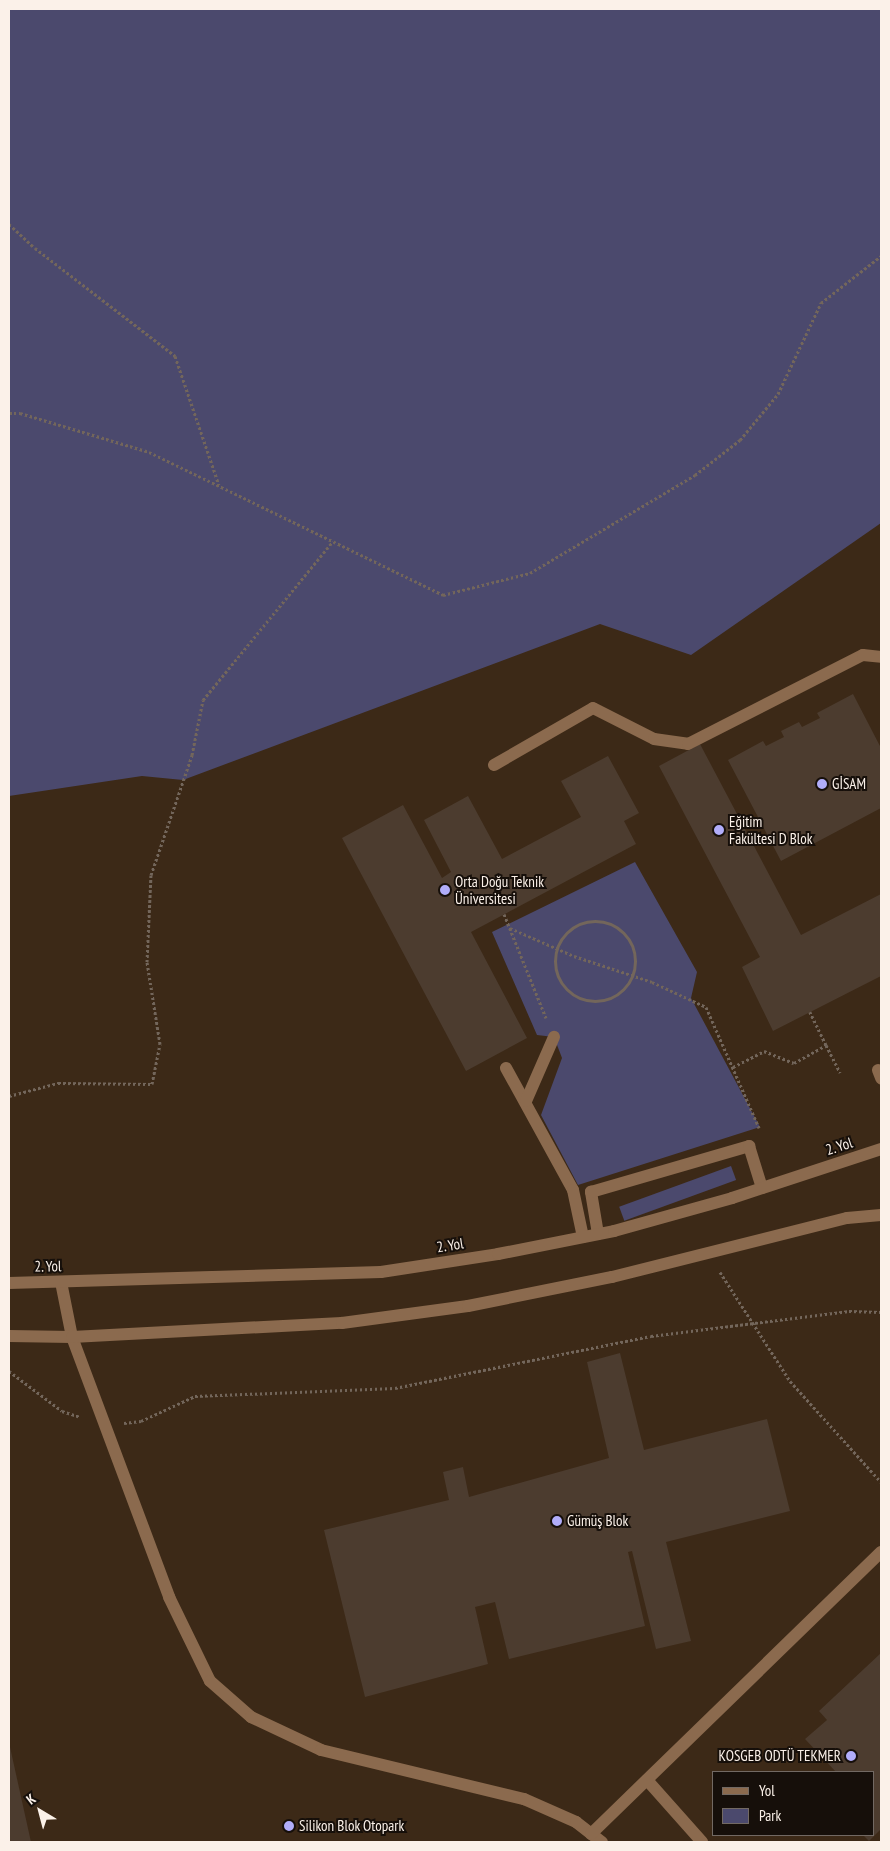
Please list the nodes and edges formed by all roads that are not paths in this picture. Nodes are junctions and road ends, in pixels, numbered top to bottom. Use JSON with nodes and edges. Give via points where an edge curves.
{"nodes":[{"id":1,"x":881,"y":657,"type":"edge"},
{"id":2,"x":494,"y":765,"type":"dead end"},
{"id":3,"x":554,"y":1037,"type":"road end"},
{"id":4,"x":506,"y":1068,"type":"dead end"},
{"id":5,"x":526,"y":1101,"type":"junction"},
{"id":6,"x":881,"y":1149,"type":"edge"},
{"id":7,"x":762,"y":1188,"type":"junction"},
{"id":8,"x":881,"y":1215,"type":"edge"},
{"id":9,"x":598,"y":1234,"type":"junction"},
{"id":10,"x":583,"y":1237,"type":"junction"},
{"id":11,"x":9,"y":1282,"type":"edge"},
{"id":12,"x":61,"y":1282,"type":"junction"},
{"id":13,"x":9,"y":1336,"type":"edge"},
{"id":14,"x":72,"y":1337,"type":"junction"},
{"id":15,"x":881,"y":1552,"type":"edge"},
{"id":16,"x":647,"y":1780,"type":"junction"},
{"id":17,"x":597,"y":1838,"type":"edge"},
{"id":18,"x":702,"y":1842,"type":"edge"}],
"edges":[{"from":1,"to":2,"type":"street","via":[[863,655],[688,744],[654,739],[593,708]]},
{"from":3,"to":5,"type":"street"},
{"from":4,"to":5,"type":"street"},
{"from":5,"to":10,"type":"street","via":[[573,1190]]},
{"from":6,"to":7,"type":"street","name":"2. Yol"},
{"from":7,"to":9,"type":"street","name":"2. Yol"},
{"from":7,"to":9,"type":"street","via":[[749,1146],[591,1192]]},
{"from":8,"to":14,"type":"street","via":[[847,1218],[612,1277],[468,1306],[342,1322]]},
{"from":9,"to":10,"type":"street","name":"2. Yol"},
{"from":10,"to":12,"type":"street","name":"2. Yol","via":[[381,1272]]},
{"from":11,"to":12,"type":"street","name":"2. Yol"},
{"from":12,"to":14,"type":"street"},
{"from":13,"to":14,"type":"street"},
{"from":14,"to":17,"type":"street","via":[[169,1597],[210,1681],[251,1717],[322,1750],[524,1799],[576,1822]]},
{"from":15,"to":16,"type":"street"},
{"from":16,"to":17,"type":"street"},
{"from":16,"to":18,"type":"street"}]}
